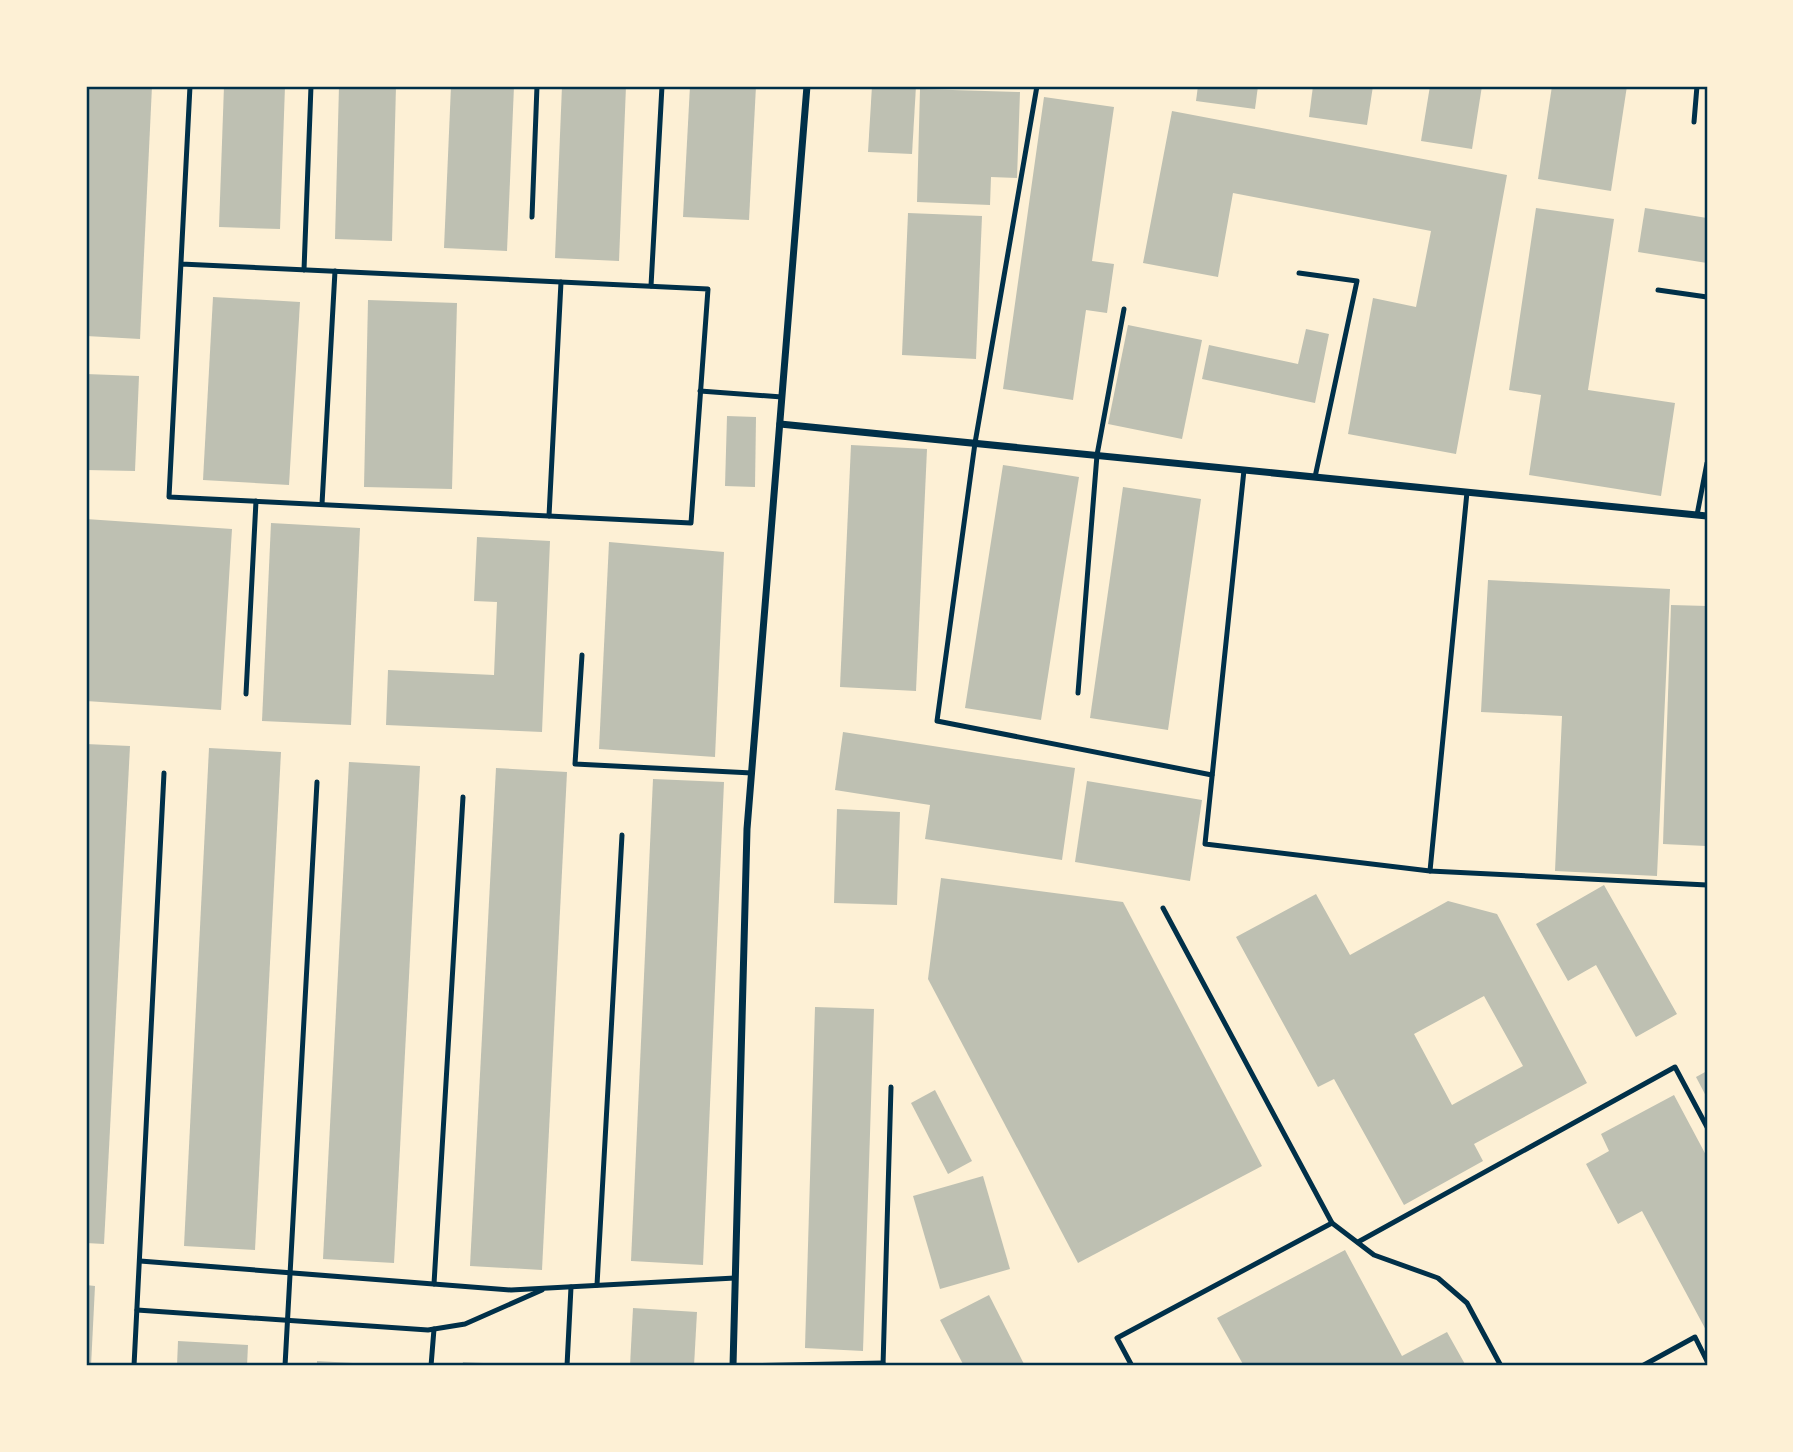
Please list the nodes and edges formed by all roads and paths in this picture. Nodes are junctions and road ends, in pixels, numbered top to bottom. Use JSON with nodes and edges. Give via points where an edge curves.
{"nodes":[{"id":1,"x":190,"y":86,"type":"edge"},
{"id":2,"x":311,"y":86,"type":"edge"},
{"id":3,"x":537,"y":86,"type":"edge"},
{"id":4,"x":662,"y":86,"type":"edge"},
{"id":5,"x":807,"y":86,"type":"edge"},
{"id":6,"x":1037,"y":86,"type":"edge"},
{"id":7,"x":1697,"y":86,"type":"edge"},
{"id":8,"x":1694,"y":122,"type":"dead end"},
{"id":9,"x":532,"y":217,"type":"dead end"},
{"id":10,"x":181,"y":264,"type":"junction"},
{"id":11,"x":304,"y":270,"type":"junction"},
{"id":12,"x":335,"y":271,"type":"junction"},
{"id":13,"x":1299,"y":274,"type":"dead end"},
{"id":14,"x":561,"y":282,"type":"junction"},
{"id":15,"x":651,"y":286,"type":"junction"},
{"id":16,"x":1658,"y":290,"type":"dead end"},
{"id":17,"x":1707,"y":297,"type":"edge"},
{"id":18,"x":1124,"y":309,"type":"dead end"},
{"id":19,"x":700,"y":391,"type":"junction"},
{"id":20,"x":782,"y":397,"type":"junction"},
{"id":21,"x":780,"y":424,"type":"junction"},
{"id":22,"x":975,"y":443,"type":"junction"},
{"id":23,"x":1097,"y":455,"type":"junction"},
{"id":24,"x":1707,"y":463,"type":"edge"},
{"id":25,"x":1244,"y":470,"type":"junction"},
{"id":26,"x":1315,"y":477,"type":"junction"},
{"id":27,"x":1467,"y":492,"type":"junction"},
{"id":28,"x":256,"y":501,"type":"junction"},
{"id":29,"x":322,"y":504,"type":"junction"},
{"id":30,"x":1697,"y":515,"type":"junction"},
{"id":31,"x":549,"y":516,"type":"junction"},
{"id":32,"x":1707,"y":516,"type":"edge"},
{"id":33,"x":582,"y":655,"type":"dead end"},
{"id":34,"x":1078,"y":693,"type":"dead end"},
{"id":35,"x":246,"y":694,"type":"dead end"},
{"id":36,"x":164,"y":773,"type":"dead end"},
{"id":37,"x":752,"y":773,"type":"junction"},
{"id":38,"x":1212,"y":775,"type":"junction"},
{"id":39,"x":317,"y":782,"type":"dead end"},
{"id":40,"x":463,"y":797,"type":"dead end"},
{"id":41,"x":622,"y":835,"type":"dead end"},
{"id":42,"x":1430,"y":871,"type":"junction"},
{"id":43,"x":1707,"y":885,"type":"edge"},
{"id":44,"x":1163,"y":908,"type":"dead end"},
{"id":45,"x":891,"y":1087,"type":"dead end"},
{"id":46,"x":1707,"y":1127,"type":"edge"},
{"id":47,"x":1332,"y":1223,"type":"junction"},
{"id":48,"x":1358,"y":1242,"type":"junction"},
{"id":49,"x":140,"y":1261,"type":"junction"},
{"id":50,"x":289,"y":1273,"type":"junction"},
{"id":51,"x":735,"y":1278,"type":"junction"},
{"id":52,"x":433,"y":1284,"type":"junction"},
{"id":53,"x":597,"y":1286,"type":"junction"},
{"id":54,"x":572,"y":1287,"type":"junction"},
{"id":55,"x":547,"y":1288,"type":"junction"},
{"id":56,"x":137,"y":1310,"type":"junction"},
{"id":57,"x":288,"y":1320,"type":"junction"},
{"id":58,"x":434,"y":1329,"type":"junction"},
{"id":59,"x":1707,"y":1361,"type":"edge"},
{"id":60,"x":883,"y":1364,"type":"edge"},
{"id":61,"x":134,"y":1366,"type":"edge"},
{"id":62,"x":285,"y":1366,"type":"edge"},
{"id":63,"x":431,"y":1366,"type":"edge"},
{"id":64,"x":567,"y":1366,"type":"edge"},
{"id":65,"x":733,"y":1366,"type":"edge"},
{"id":66,"x":1132,"y":1366,"type":"edge"},
{"id":67,"x":1501,"y":1366,"type":"edge"},
{"id":68,"x":1642,"y":1366,"type":"edge"}],
"edges":[{"from":1,"to":10,"type":"lane"},
{"from":2,"to":11,"type":"lane"},
{"from":3,"to":9,"type":"lane"},
{"from":4,"to":15,"type":"lane"},
{"from":5,"to":20,"type":"street"},
{"from":6,"to":22,"type":"lane"},
{"from":7,"to":8,"type":"lane"},
{"from":10,"to":11,"type":"lane"},
{"from":10,"to":28,"type":"lane","via":[[169,497]]},
{"from":11,"to":12,"type":"lane"},
{"from":12,"to":14,"type":"lane"},
{"from":12,"to":29,"type":"lane"},
{"from":13,"to":26,"type":"lane","via":[[1357,281]]},
{"from":14,"to":15,"type":"lane"},
{"from":14,"to":31,"type":"lane"},
{"from":15,"to":19,"type":"lane","via":[[708,289]]},
{"from":16,"to":17,"type":"lane"},
{"from":18,"to":23,"type":"lane"},
{"from":19,"to":20,"type":"lane"},
{"from":19,"to":31,"type":"lane","via":[[691,523]]},
{"from":20,"to":21,"type":"street"},
{"from":21,"to":22,"type":"street"},
{"from":21,"to":37,"type":"street"},
{"from":22,"to":23,"type":"street"},
{"from":22,"to":38,"type":"lane","via":[[937,721]]},
{"from":23,"to":25,"type":"street"},
{"from":23,"to":34,"type":"lane"},
{"from":24,"to":30,"type":"lane"},
{"from":25,"to":26,"type":"street"},
{"from":25,"to":38,"type":"lane"},
{"from":26,"to":27,"type":"street"},
{"from":27,"to":30,"type":"street"},
{"from":27,"to":42,"type":"lane"},
{"from":28,"to":29,"type":"lane"},
{"from":28,"to":35,"type":"lane"},
{"from":29,"to":31,"type":"lane"},
{"from":30,"to":32,"type":"street"},
{"from":33,"to":37,"type":"lane","via":[[575,764]]},
{"from":36,"to":49,"type":"lane"},
{"from":37,"to":51,"type":"street"},
{"from":38,"to":42,"type":"lane","via":[[1205,844]]},
{"from":39,"to":50,"type":"lane"},
{"from":40,"to":52,"type":"lane"},
{"from":41,"to":53,"type":"lane"},
{"from":42,"to":43,"type":"lane"},
{"from":44,"to":47,"type":"lane"},
{"from":45,"to":60,"type":"lane"},
{"from":46,"to":48,"type":"lane","via":[[1675,1067]]},
{"from":47,"to":48,"type":"lane"},
{"from":47,"to":66,"type":"lane","via":[[1117,1338]]},
{"from":48,"to":67,"type":"lane","via":[[1374,1255],[1438,1278],[1467,1303]]},
{"from":49,"to":50,"type":"lane"},
{"from":49,"to":56,"type":"lane"},
{"from":50,"to":52,"type":"lane"},
{"from":50,"to":57,"type":"lane"},
{"from":51,"to":53,"type":"lane"},
{"from":51,"to":65,"type":"street"},
{"from":52,"to":55,"type":"lane"},
{"from":53,"to":54,"type":"lane"},
{"from":54,"to":55,"type":"lane"},
{"from":54,"to":64,"type":"lane"},
{"from":55,"to":58,"type":"lane","via":[[466,1324]]},
{"from":56,"to":57,"type":"lane"},
{"from":56,"to":61,"type":"lane"},
{"from":57,"to":58,"type":"lane"},
{"from":57,"to":62,"type":"lane"},
{"from":58,"to":63,"type":"lane"},
{"from":59,"to":68,"type":"lane","via":[[1695,1338]]},
{"from":60,"to":65,"type":"lane"}]}
